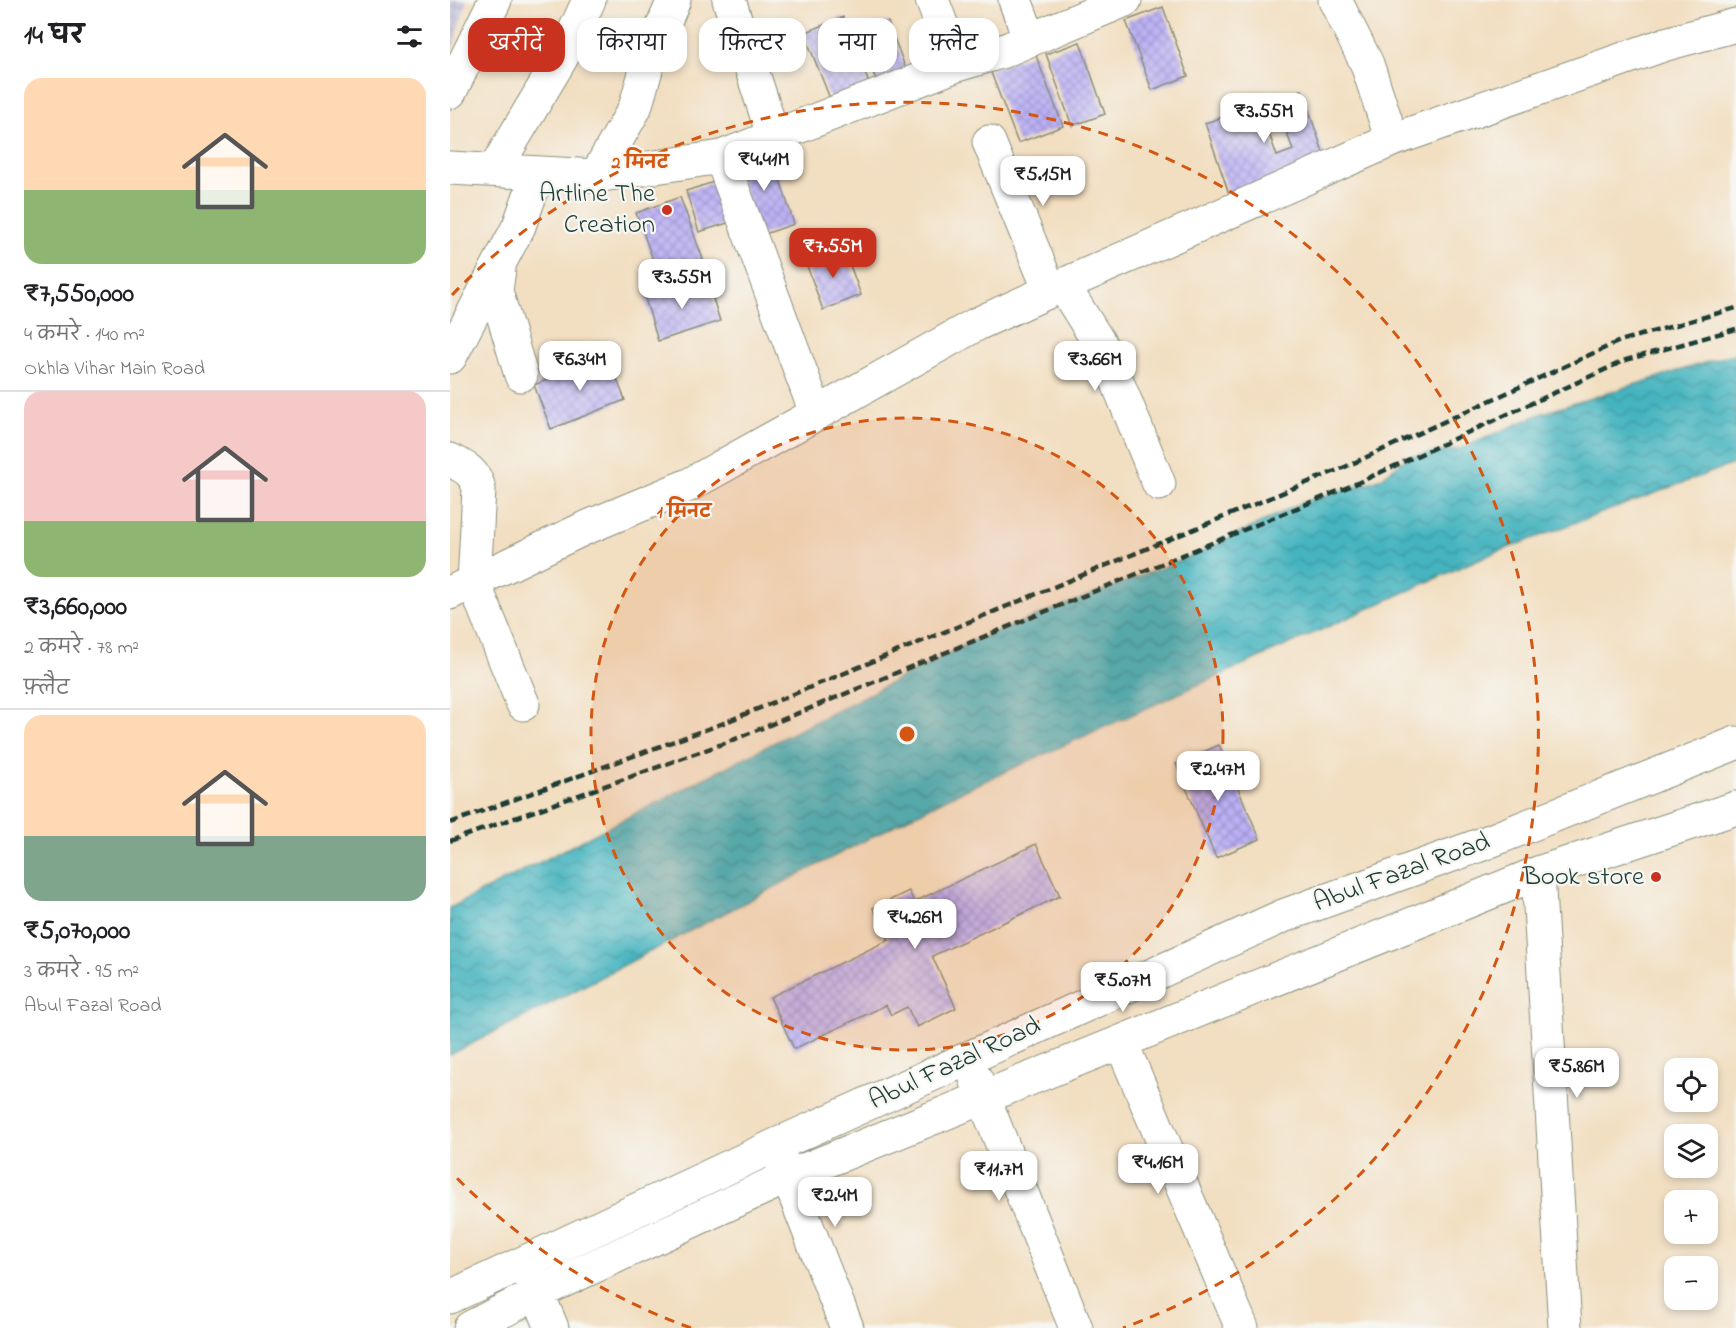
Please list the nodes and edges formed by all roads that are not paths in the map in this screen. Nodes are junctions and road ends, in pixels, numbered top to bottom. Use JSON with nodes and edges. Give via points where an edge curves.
{"nodes":[{"id":1,"x":495,"y":0,"type":"edge"},
{"id":2,"x":589,"y":0,"type":"edge"},
{"id":3,"x":674,"y":0,"type":"edge"},
{"id":4,"x":729,"y":0,"type":"edge"},
{"id":5,"x":932,"y":0,"type":"edge"},
{"id":6,"x":1015,"y":0,"type":"edge"},
{"id":7,"x":1124,"y":0,"type":"edge"},
{"id":8,"x":1335,"y":0,"type":"edge"},
{"id":9,"x":939,"y":18,"type":"edge"},
{"id":10,"x":1736,"y":25,"type":"edge"},
{"id":11,"x":1030,"y":40,"type":"junction"},
{"id":12,"x":999,"y":53,"type":"edge"},
{"id":13,"x":939,"y":72,"type":"edge"},
{"id":14,"x":450,"y":92,"type":"edge"},
{"id":15,"x":774,"y":138,"type":"junction"},
{"id":16,"x":1392,"y":140,"type":"junction"},
{"id":17,"x":989,"y":142,"type":"dead end"},
{"id":18,"x":721,"y":157,"type":"junction"},
{"id":19,"x":450,"y":168,"type":"edge"},
{"id":20,"x":495,"y":169,"type":"junction"},
{"id":21,"x":538,"y":173,"type":"junction"},
{"id":22,"x":596,"y":176,"type":"junction"},
{"id":23,"x":499,"y":269,"type":"junction"},
{"id":24,"x":1056,"y":288,"type":"junction"},
{"id":25,"x":450,"y":357,"type":"edge"},
{"id":26,"x":521,"y":375,"type":"dead end"},
{"id":27,"x":816,"y":413,"type":"junction"},
{"id":28,"x":450,"y":460,"type":"edge"},
{"id":29,"x":1159,"y":484,"type":"dead end"},
{"id":30,"x":462,"y":588,"type":"edge"},
{"id":31,"x":523,"y":704,"type":"dead end"},
{"id":32,"x":1736,"y":743,"type":"edge"},
{"id":33,"x":1736,"y":808,"type":"edge"},
{"id":34,"x":1538,"y":873,"type":"junction"},
{"id":35,"x":1121,"y":1042,"type":"junction"},
{"id":36,"x":967,"y":1058,"type":"junction"},
{"id":37,"x":984,"y":1097,"type":"junction"},
{"id":38,"x":776,"y":1145,"type":"junction"},
{"id":39,"x":787,"y":1177,"type":"junction"},
{"id":40,"x":524,"y":1263,"type":"junction"},
{"id":41,"x":539,"y":1292,"type":"junction"},
{"id":42,"x":450,"y":1297,"type":"edge"},
{"id":43,"x":470,"y":1328,"type":"edge"},
{"id":44,"x":552,"y":1328,"type":"edge"},
{"id":45,"x":847,"y":1328,"type":"edge"},
{"id":46,"x":1076,"y":1328,"type":"edge"},
{"id":47,"x":1242,"y":1328,"type":"edge"},
{"id":48,"x":1565,"y":1328,"type":"edge"}],
"edges":[{"from":1,"to":14,"type":"street"},
{"from":2,"to":20,"type":"street","via":[[566,50]]},
{"from":3,"to":22,"type":"street","via":[[628,123]]},
{"from":4,"to":15,"type":"street"},
{"from":5,"to":9,"type":"street"},
{"from":6,"to":11,"type":"street"},
{"from":7,"to":11,"type":"street"},
{"from":8,"to":16,"type":"street","via":[[1367,64]]},
{"from":10,"to":16,"type":"street","via":[[1666,44]]},
{"from":11,"to":12,"type":"street"},
{"from":13,"to":15,"type":"street"},
{"from":15,"to":18,"type":"street"},
{"from":16,"to":24,"type":"street"},
{"from":17,"to":24,"type":"street"},
{"from":18,"to":22,"type":"street"},
{"from":18,"to":27,"type":"street"},
{"from":19,"to":20,"type":"street"},
{"from":20,"to":21,"type":"street"},
{"from":21,"to":22,"type":"street"},
{"from":21,"to":23,"type":"street"},
{"from":23,"to":25,"type":"street"},
{"from":23,"to":26,"type":"street","via":[[496,291]]},
{"from":24,"to":27,"type":"street","via":[[977,324]]},
{"from":24,"to":29,"type":"street","via":[[1106,354]]},
{"from":27,"to":30,"type":"street","via":[[689,485],[583,529]]},
{"from":28,"to":30,"type":"street","via":[[473,472],[479,489]]},
{"from":30,"to":31,"type":"street"},
{"from":32,"to":36,"type":"street","name":"Abul Fazal Road","via":[[1480,845],[1282,916]]},
{"from":33,"to":34,"type":"street"},
{"from":34,"to":35,"type":"street"},
{"from":34,"to":48,"type":"street"},
{"from":35,"to":37,"type":"street"},
{"from":35,"to":47,"type":"street"},
{"from":36,"to":37,"type":"street"},
{"from":36,"to":38,"type":"street","name":"Abul Fazal Road"},
{"from":37,"to":39,"type":"street"},
{"from":37,"to":46,"type":"street"},
{"from":38,"to":39,"type":"street"},
{"from":38,"to":40,"type":"street","name":"Abul Fazal Road"},
{"from":39,"to":41,"type":"street"},
{"from":39,"to":45,"type":"street"},
{"from":40,"to":41,"type":"street"},
{"from":40,"to":42,"type":"street","name":"Abul Fazal Road"},
{"from":41,"to":43,"type":"street"},
{"from":41,"to":44,"type":"street"}]}
